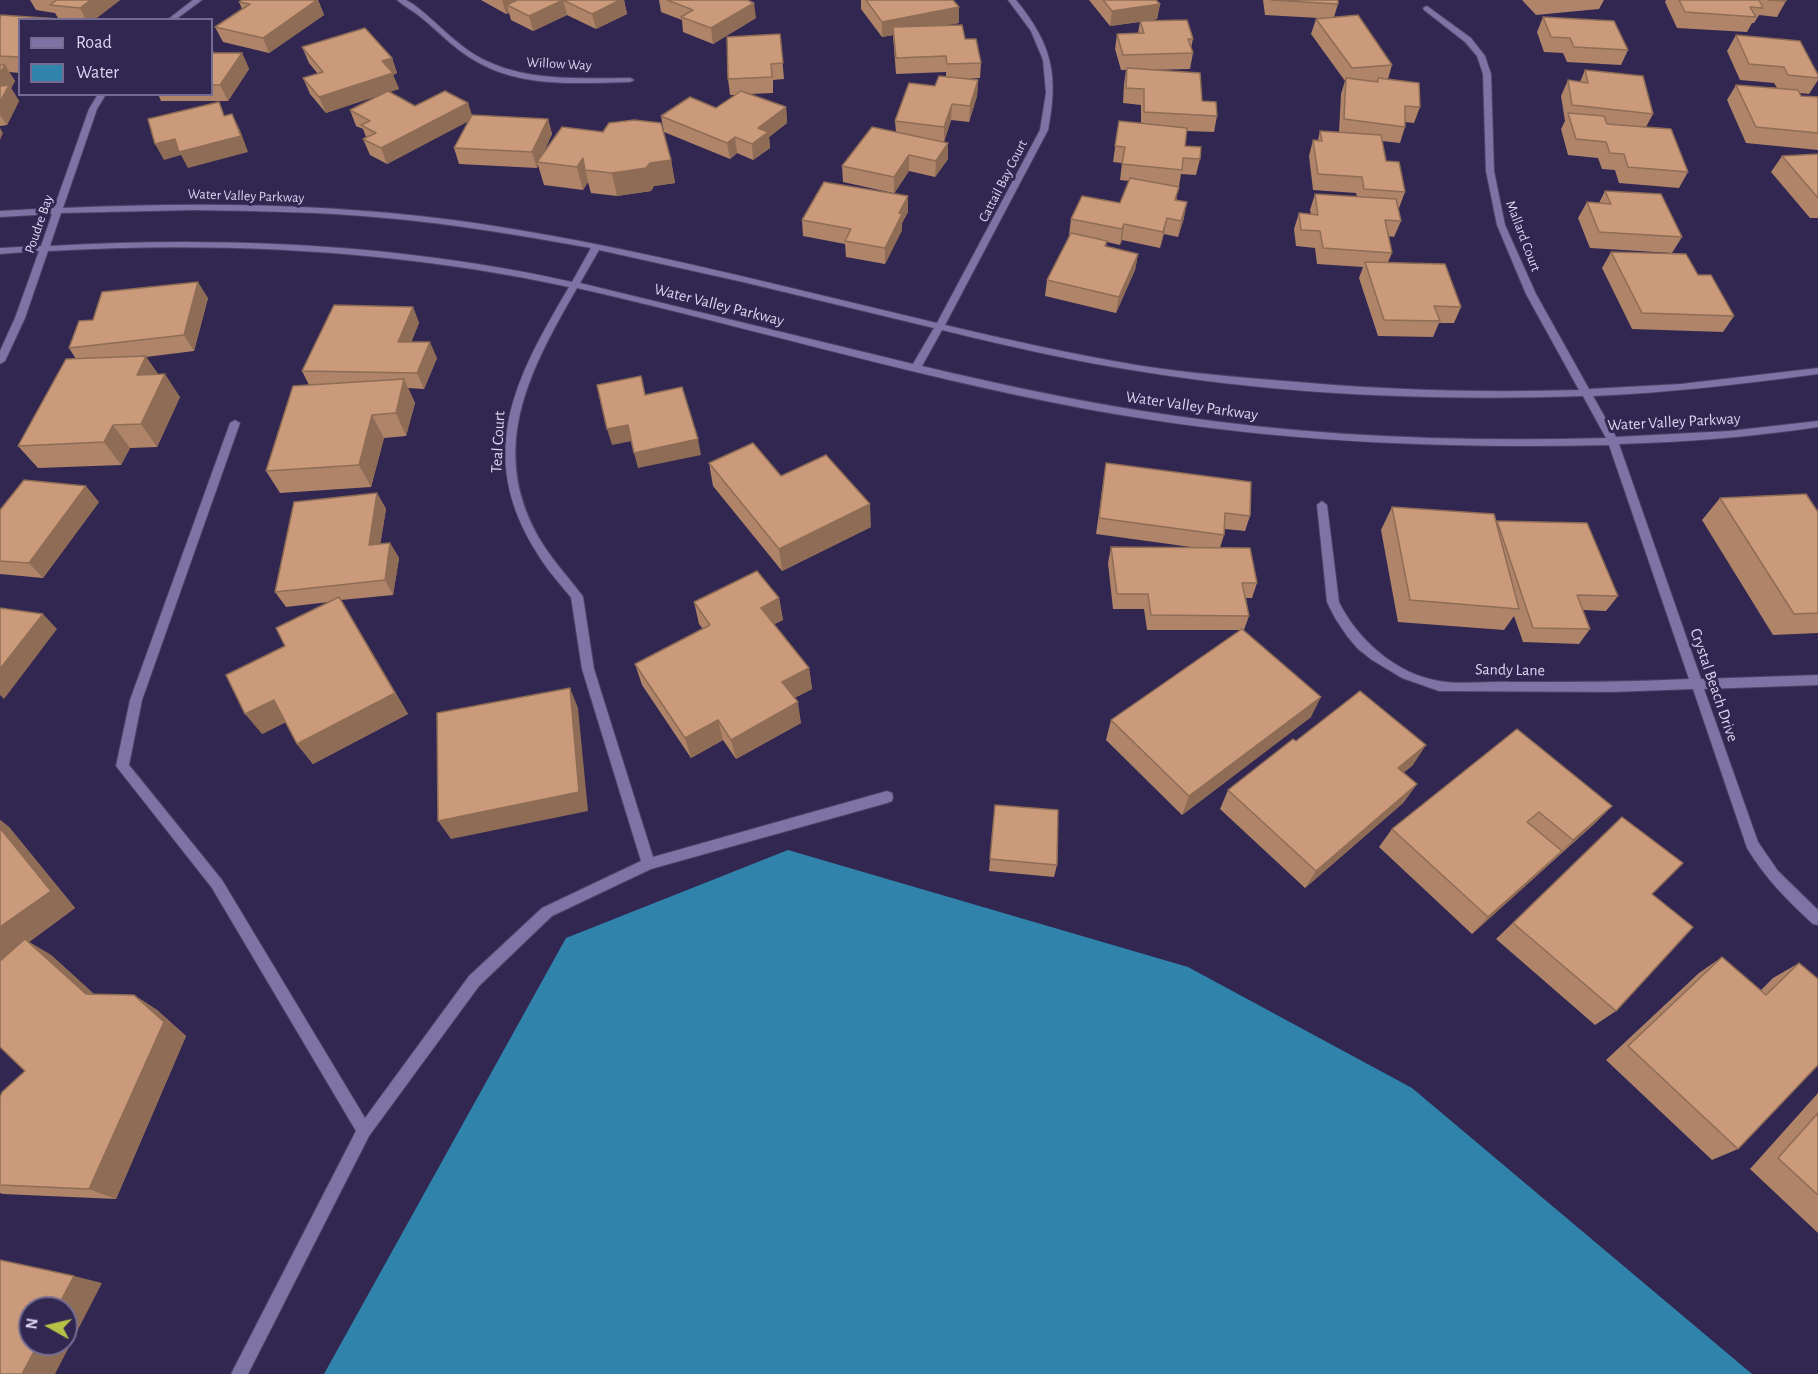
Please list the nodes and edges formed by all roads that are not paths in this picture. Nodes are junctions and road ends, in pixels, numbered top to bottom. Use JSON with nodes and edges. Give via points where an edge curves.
{"nodes":[{"id":1,"x":198,"y":0,"type":"edge"},
{"id":2,"x":401,"y":0,"type":"edge"},
{"id":3,"x":1012,"y":0,"type":"edge"},
{"id":4,"x":1427,"y":8,"type":"dead end"},
{"id":5,"x":173,"y":18,"type":"edge"},
{"id":6,"x":630,"y":80,"type":"dead end"},
{"id":7,"x":101,"y":96,"type":"edge"},
{"id":8,"x":57,"y":211,"type":"junction"},
{"id":9,"x":0,"y":214,"type":"edge"},
{"id":10,"x":596,"y":247,"type":"junction"},
{"id":11,"x":44,"y":248,"type":"junction"},
{"id":12,"x":0,"y":251,"type":"edge"},
{"id":13,"x":575,"y":285,"type":"junction"},
{"id":14,"x":940,"y":325,"type":"junction"},
{"id":15,"x":0,"y":361,"type":"edge"},
{"id":16,"x":916,"y":368,"type":"junction"},
{"id":17,"x":1818,"y":371,"type":"edge"},
{"id":18,"x":1588,"y":392,"type":"junction"},
{"id":19,"x":235,"y":423,"type":"dead end"},
{"id":20,"x":1818,"y":424,"type":"edge"},
{"id":21,"x":1613,"y":441,"type":"junction"},
{"id":22,"x":1322,"y":505,"type":"dead end"},
{"id":23,"x":1818,"y":680,"type":"edge"},
{"id":24,"x":1696,"y":685,"type":"junction"},
{"id":25,"x":887,"y":797,"type":"dead end"},
{"id":26,"x":649,"y":864,"type":"junction"},
{"id":27,"x":1818,"y":919,"type":"edge"},
{"id":28,"x":364,"y":1131,"type":"junction"},
{"id":29,"x":239,"y":1374,"type":"edge"}],
"edges":[{"from":1,"to":5,"type":"street"},
{"from":2,"to":6,"type":"street","name":"Willow Way","via":[[418,9],[465,52],[499,71],[539,79]]},
{"from":3,"to":14,"type":"street","name":"Cattail Bay Court","via":[[1033,25],[1046,51],[1051,70],[1050,105],[1044,130]]},
{"from":4,"to":18,"type":"street","name":"Mallard Court","via":[[1468,40],[1481,56],[1487,74],[1490,171],[1501,225],[1531,294]]},
{"from":7,"to":8,"type":"street","name":"Poudre Bay"},
{"from":8,"to":9,"type":"street","name":"Water Valley Parkway"},
{"from":8,"to":10,"type":"street","name":"Water Valley Parkway","via":[[194,208],[361,214],[462,224]]},
{"from":8,"to":11,"type":"street","name":"Poudre Bay"},
{"from":10,"to":13,"type":"street"},
{"from":10,"to":14,"type":"street","name":"Water Valley Parkway"},
{"from":11,"to":12,"type":"street","name":"Water Valley Parkway"},
{"from":11,"to":13,"type":"street","name":"Water Valley Parkway","via":[[143,244],[304,249],[414,259]]},
{"from":11,"to":15,"type":"street","name":"Poudre Bay","via":[[20,318]]},
{"from":13,"to":16,"type":"street","name":"Water Valley Parkway"},
{"from":13,"to":26,"type":"street","name":"Teal Court","via":[[525,375],[516,399],[509,476],[536,543],[577,597],[588,669]]},
{"from":14,"to":16,"type":"street","name":"Cattail Bay Court"},
{"from":14,"to":18,"type":"street","name":"Water Valley Parkway","via":[[1126,366],[1327,389],[1433,394]]},
{"from":16,"to":21,"type":"street","name":"Water Valley Parkway","via":[[1021,393],[1215,426],[1325,437],[1437,442]]},
{"from":17,"to":18,"type":"street","name":"Water Valley Parkway","via":[[1760,380]]},
{"from":18,"to":21,"type":"street","name":"Mallard Court"},
{"from":19,"to":28,"type":"street","via":[[136,700],[122,766],[218,884]]},
{"from":20,"to":21,"type":"street","name":"Water Valley Parkway"},
{"from":21,"to":24,"type":"street","name":"Crystal Beach Drive"},
{"from":22,"to":24,"type":"street","name":"Sandy Lane","via":[[1333,602],[1338,615],[1356,640],[1389,667],[1439,686]]},
{"from":23,"to":24,"type":"street","name":"Sandy Lane"},
{"from":24,"to":27,"type":"street","name":"Crystal Beach Drive","via":[[1752,844],[1764,866]]},
{"from":25,"to":26,"type":"street"},
{"from":26,"to":28,"type":"street","via":[[547,912],[474,981]]},
{"from":28,"to":29,"type":"street"}]}
